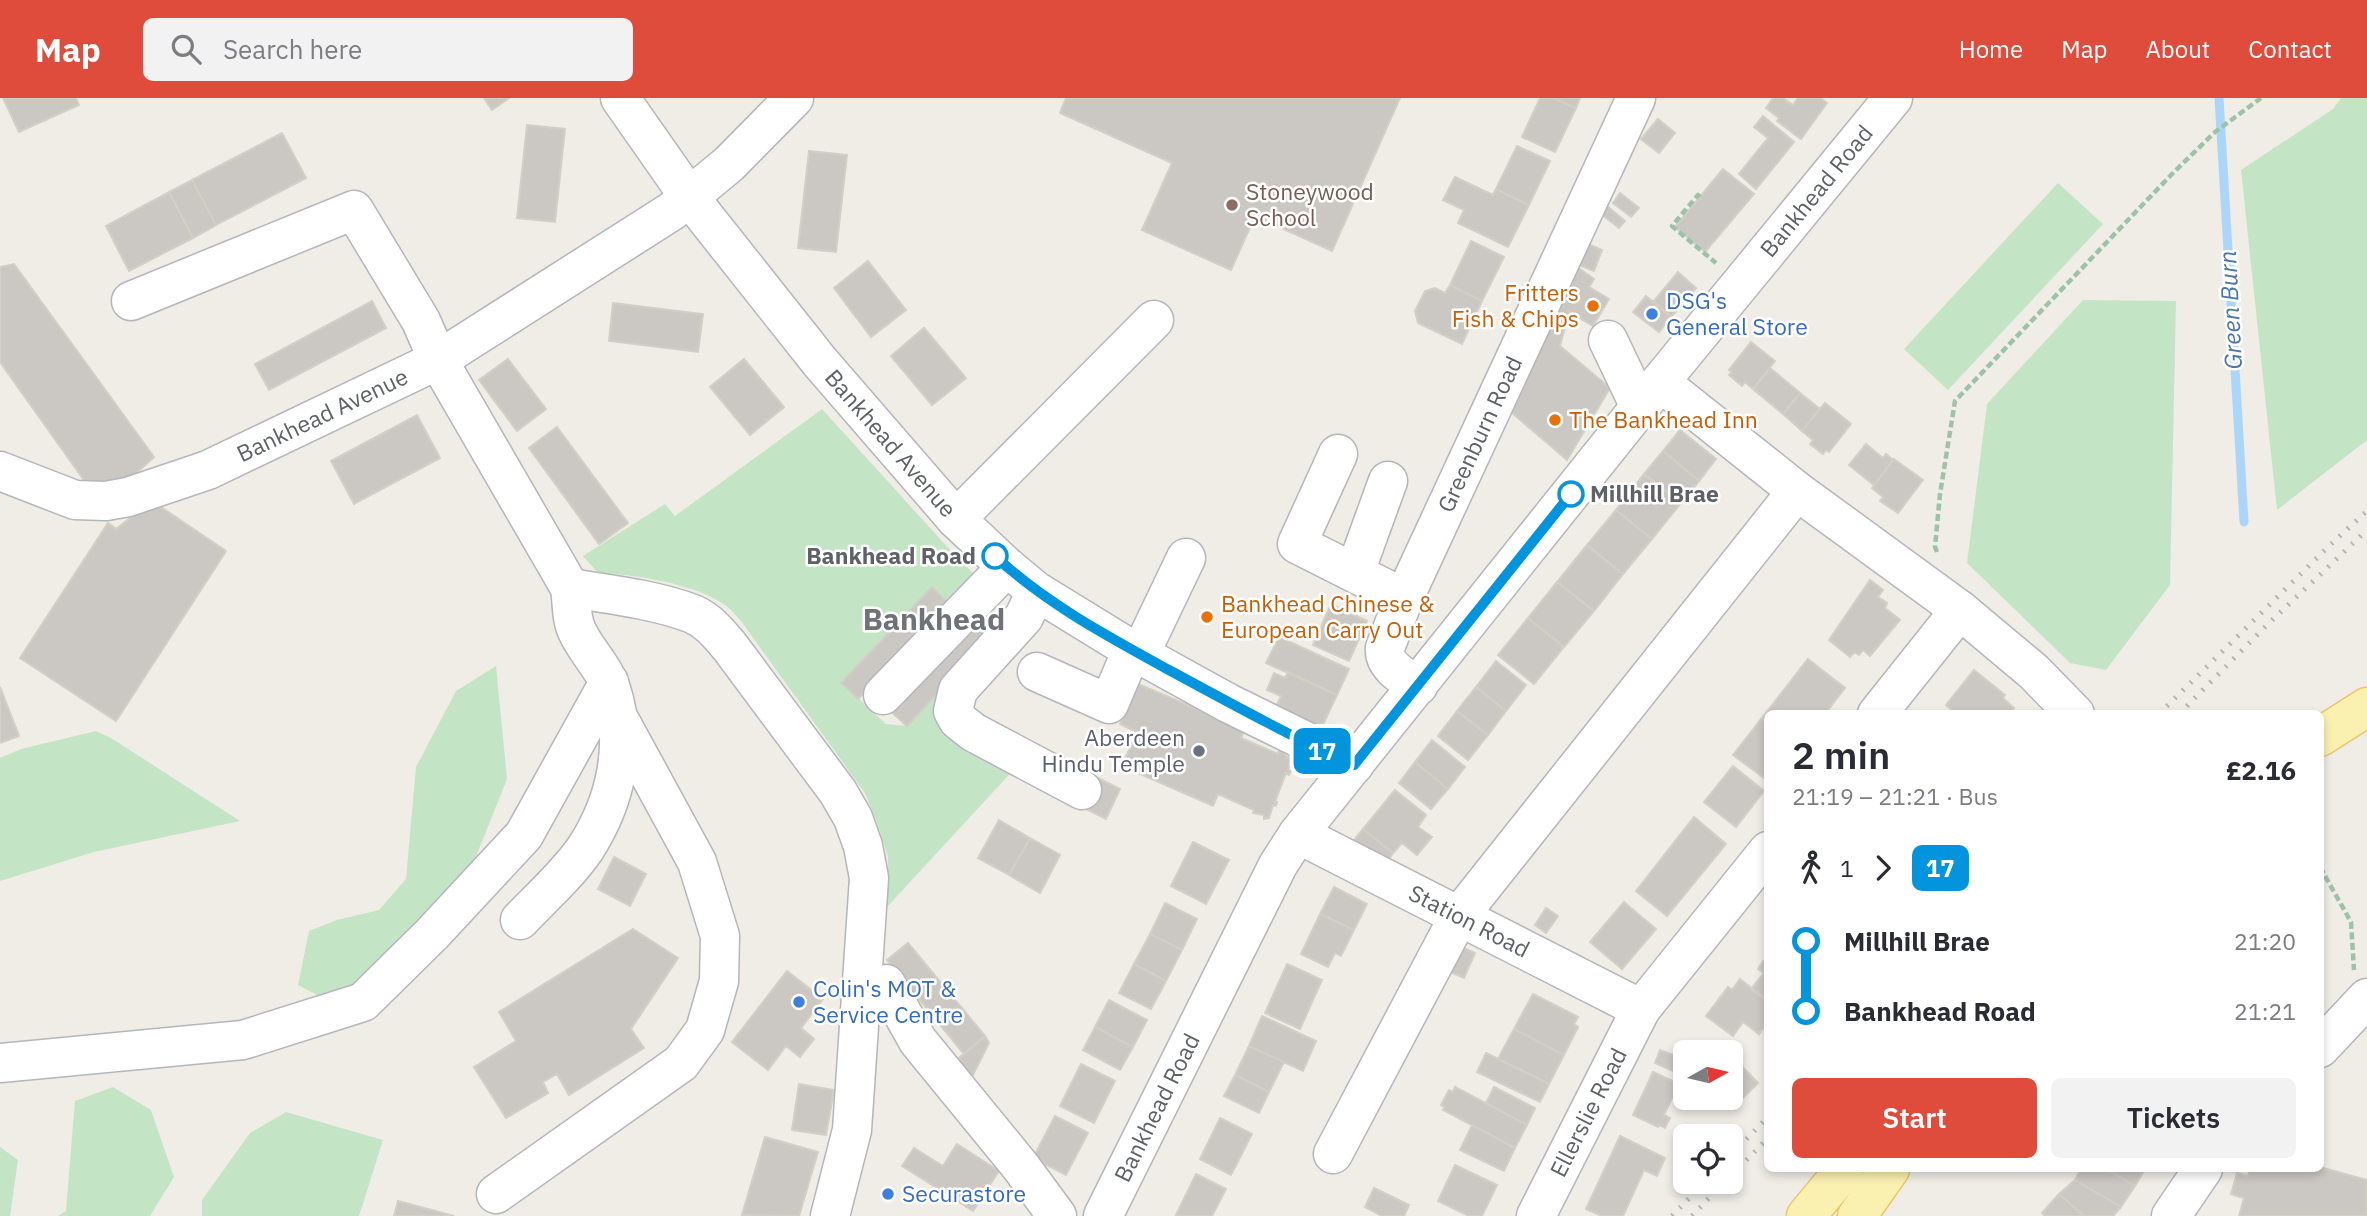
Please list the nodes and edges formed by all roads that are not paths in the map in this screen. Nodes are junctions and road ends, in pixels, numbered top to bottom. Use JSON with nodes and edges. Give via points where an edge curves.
{"nodes":[{"id":1,"x":620,"y":98,"type":"edge"},
{"id":2,"x":794,"y":98,"type":"edge"},
{"id":3,"x":1636,"y":98,"type":"edge"},
{"id":4,"x":1893,"y":98,"type":"edge"},
{"id":5,"x":690,"y":198,"type":"junction"},
{"id":6,"x":131,"y":301,"type":"dead end"},
{"id":7,"x":1154,"y":320,"type":"dead end"},
{"id":8,"x":1608,"y":340,"type":"dead end"},
{"id":9,"x":438,"y":360,"type":"junction"},
{"id":10,"x":1650,"y":394,"type":"junction"},
{"id":11,"x":1338,"y":454,"type":"dead end"},
{"id":12,"x":0,"y":471,"type":"edge"},
{"id":13,"x":1388,"y":481,"type":"dead end"},
{"id":14,"x":1797,"y":491,"type":"junction"},
{"id":15,"x":956,"y":519,"type":"junction"},
{"id":16,"x":1186,"y":558,"type":"dead end"},
{"id":17,"x":1007,"y":567,"type":"junction"},
{"id":18,"x":1355,"y":572,"type":"junction"},
{"id":19,"x":570,"y":588,"type":"junction"},
{"id":20,"x":1036,"y":591,"type":"junction"},
{"id":21,"x":1404,"y":598,"type":"junction"},
{"id":22,"x":1945,"y":599,"type":"junction"},
{"id":23,"x":1136,"y":652,"type":"junction"},
{"id":24,"x":1037,"y":671,"type":"dead end"},
{"id":25,"x":609,"y":682,"type":"junction"},
{"id":26,"x":1418,"y":686,"type":"junction"},
{"id":27,"x":883,"y":695,"type":"dead end"},
{"id":28,"x":2367,"y":707,"type":"edge"},
{"id":29,"x":1879,"y":710,"type":"edge"},
{"id":30,"x":2071,"y":710,"type":"edge"},
{"id":31,"x":619,"y":719,"type":"junction"},
{"id":32,"x":2324,"y":734,"type":"edge"},
{"id":33,"x":1354,"y":765,"type":"junction"},
{"id":34,"x":1082,"y":790,"type":"dead end"},
{"id":35,"x":1298,"y":834,"type":"junction"},
{"id":36,"x":1764,"y":856,"type":"edge"},
{"id":37,"x":1459,"y":916,"type":"junction"},
{"id":38,"x":520,"y":920,"type":"dead end"},
{"id":39,"x":886,"y":984,"type":"dead end"},
{"id":40,"x":2365,"y":1000,"type":"edge"},
{"id":41,"x":1641,"y":1009,"type":"junction"},
{"id":42,"x":2324,"y":1044,"type":"edge"},
{"id":43,"x":0,"y":1063,"type":"edge"},
{"id":44,"x":1333,"y":1154,"type":"dead end"},
{"id":45,"x":1842,"y":1172,"type":"edge"},
{"id":46,"x":1888,"y":1172,"type":"edge"},
{"id":47,"x":2201,"y":1172,"type":"edge"},
{"id":48,"x":496,"y":1194,"type":"dead end"},
{"id":49,"x":830,"y":1216,"type":"edge"},
{"id":50,"x":1057,"y":1216,"type":"edge"},
{"id":51,"x":1103,"y":1216,"type":"edge"},
{"id":52,"x":1536,"y":1216,"type":"edge"},
{"id":53,"x":1805,"y":1216,"type":"edge"},
{"id":54,"x":1857,"y":1216,"type":"edge"},
{"id":55,"x":2171,"y":1216,"type":"edge"}],
"edges":[{"from":1,"to":5,"type":"street","name":"Bankhead Avenue"},
{"from":2,"to":5,"type":"street"},
{"from":3,"to":21,"type":"street","name":"Greenburn Road"},
{"from":4,"to":10,"type":"street","name":"Bankhead Road"},
{"from":5,"to":9,"type":"street","name":"Bankhead Avenue"},
{"from":5,"to":15,"type":"street","name":"Bankhead Avenue","via":[[820,362]]},
{"from":6,"to":9,"type":"street","via":[[354,210],[421,321]]},
{"from":7,"to":15,"type":"street"},
{"from":8,"to":10,"type":"street"},
{"from":9,"to":12,"type":"street","name":"Bankhead Avenue","via":[[208,470],[128,497],[75,500]]},
{"from":9,"to":19,"type":"street"},
{"from":10,"to":14,"type":"street"},
{"from":10,"to":26,"type":"street","name":"Bankhead Road"},
{"from":11,"to":18,"type":"street","via":[[1297,544]]},
{"from":13,"to":18,"type":"street"},
{"from":14,"to":22,"type":"street"},
{"from":14,"to":37,"type":"street"},
{"from":15,"to":17,"type":"street","name":"Bankhead Avenue"},
{"from":16,"to":23,"type":"street"},
{"from":17,"to":20,"type":"street","name":"Bankhead Avenue"},
{"from":17,"to":27,"type":"street"},
{"from":18,"to":21,"type":"street"},
{"from":19,"to":25,"type":"street","via":[[575,626]]},
{"from":19,"to":49,"type":"street","via":[[625,596],[695,615],[715,629],[853,818],[869,878],[869,910],[852,1130]]},
{"from":20,"to":23,"type":"street","name":"Bankhead Avenue"},
{"from":20,"to":34,"type":"street","via":[[1024,617],[958,690],[953,711],[973,732]]},
{"from":21,"to":26,"type":"street","name":"Greenburn Road","via":[[1385,655],[1398,673]]},
{"from":22,"to":29,"type":"street"},
{"from":22,"to":30,"type":"street","via":[[2034,672]]},
{"from":23,"to":24,"type":"street","via":[[1109,704]]},
{"from":23,"to":33,"type":"street","name":"Bankhead Avenue"},
{"from":25,"to":31,"type":"street"},
{"from":25,"to":43,"type":"street","via":[[524,835],[363,1002],[243,1040]]},
{"from":26,"to":33,"type":"street","name":"Bankhead Road"},
{"from":28,"to":32,"type":"main road"},
{"from":31,"to":38,"type":"street","via":[[614,788],[599,821],[585,849]]},
{"from":31,"to":48,"type":"street","via":[[697,862],[720,936],[719,981],[705,1030],[681,1063]]},
{"from":33,"to":35,"type":"street","name":"Bankhead Road"},
{"from":35,"to":37,"type":"street","name":"Station Road"},
{"from":35,"to":51,"type":"street","name":"Bankhead Road","via":[[1278,865]]},
{"from":36,"to":41,"type":"street","name":"Ellerslie Road"},
{"from":37,"to":41,"type":"street","name":"Station Road"},
{"from":37,"to":44,"type":"street"},
{"from":39,"to":50,"type":"street","via":[[918,1041]]},
{"from":40,"to":42,"type":"street"},
{"from":41,"to":52,"type":"street","name":"Ellerslie Road"},
{"from":45,"to":53,"type":"main road"},
{"from":46,"to":54,"type":"main road"},
{"from":47,"to":55,"type":"street"}]}
